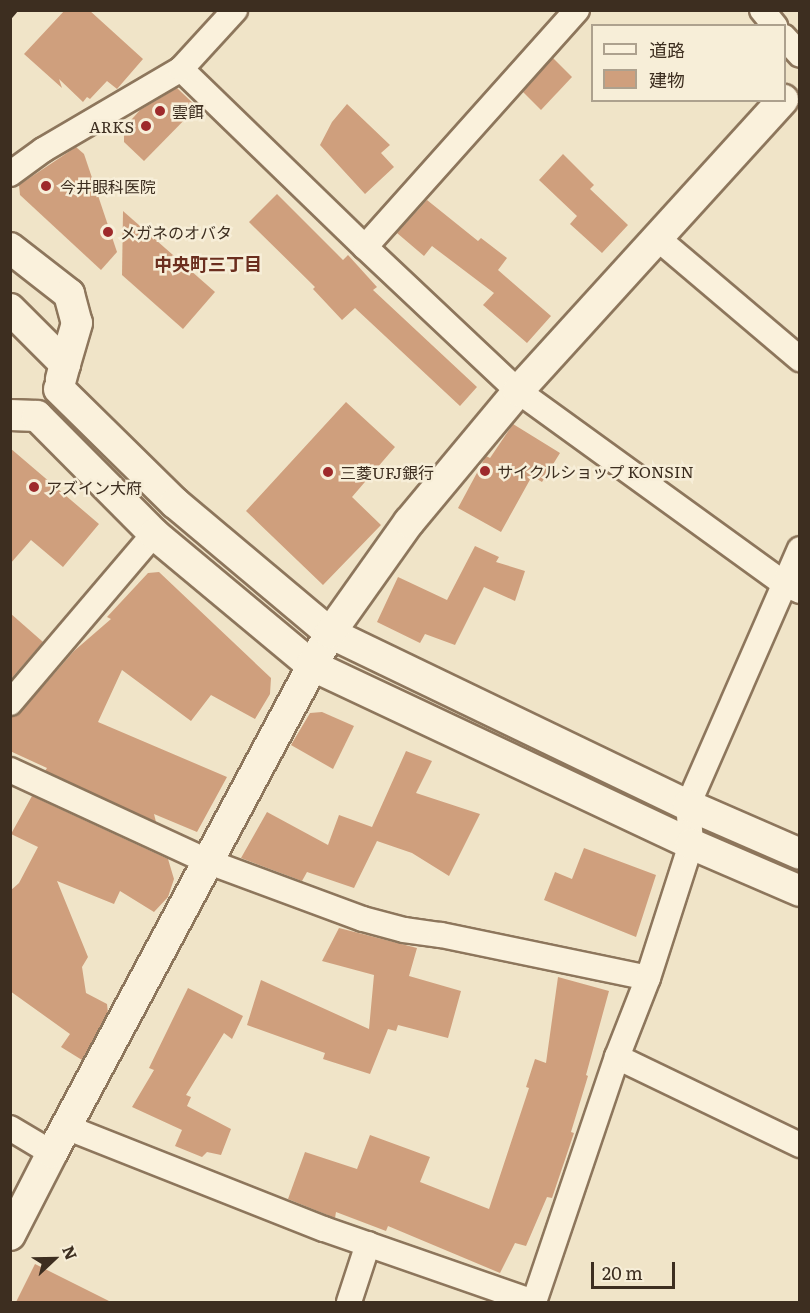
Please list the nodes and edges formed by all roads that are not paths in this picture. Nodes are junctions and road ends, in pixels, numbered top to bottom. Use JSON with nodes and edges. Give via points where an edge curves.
{"nodes":[{"id":1,"x":235,"y":10,"type":"edge"},
{"id":2,"x":577,"y":10,"type":"edge"},
{"id":3,"x":762,"y":10,"type":"edge"},
{"id":4,"x":773,"y":24,"type":"edge"},
{"id":5,"x":786,"y":39,"type":"edge"},
{"id":6,"x":800,"y":55,"type":"edge"},
{"id":7,"x":181,"y":69,"type":"junction"},
{"id":8,"x":800,"y":82,"type":"edge"},
{"id":9,"x":786,"y":97,"type":"edge"},
{"id":10,"x":781,"y":102,"type":"edge"},
{"id":11,"x":10,"y":174,"type":"edge"},
{"id":12,"x":656,"y":237,"type":"junction"},
{"id":13,"x":364,"y":247,"type":"junction"},
{"id":14,"x":10,"y":248,"type":"edge"},
{"id":15,"x":10,"y":309,"type":"edge"},
{"id":16,"x":800,"y":359,"type":"edge"},
{"id":17,"x":62,"y":376,"type":"junction"},
{"id":18,"x":518,"y":391,"type":"junction"},
{"id":19,"x":24,"y":415,"type":"edge"},
{"id":20,"x":154,"y":534,"type":"junction"},
{"id":21,"x":800,"y":549,"type":"edge"},
{"id":22,"x":792,"y":587,"type":"edge"},
{"id":23,"x":330,"y":633,"type":"junction"},
{"id":24,"x":312,"y":664,"type":"junction"},
{"id":25,"x":10,"y":703,"type":"edge"},
{"id":26,"x":10,"y":770,"type":"edge"},
{"id":27,"x":688,"y":805,"type":"junction"},
{"id":28,"x":691,"y":844,"type":"junction"},
{"id":29,"x":800,"y":854,"type":"edge"},
{"id":30,"x":208,"y":862,"type":"junction"},
{"id":31,"x":800,"y":891,"type":"edge"},
{"id":32,"x":648,"y":978,"type":"junction"},
{"id":33,"x":617,"y":1057,"type":"junction"},
{"id":34,"x":66,"y":1127,"type":"junction"},
{"id":35,"x":10,"y":1128,"type":"edge"},
{"id":36,"x":800,"y":1145,"type":"edge"},
{"id":37,"x":52,"y":1153,"type":"junction"},
{"id":38,"x":10,"y":1235,"type":"edge"},
{"id":39,"x":369,"y":1244,"type":"junction"},
{"id":40,"x":349,"y":1302,"type":"edge"},
{"id":41,"x":534,"y":1302,"type":"edge"}],
"edges":[{"from":1,"to":7,"type":"street"},
{"from":2,"to":13,"type":"street"},
{"from":3,"to":4,"type":"street"},
{"from":5,"to":6,"type":"street"},
{"from":7,"to":11,"type":"street"},
{"from":7,"to":13,"type":"street"},
{"from":8,"to":9,"type":"street"},
{"from":10,"to":12,"type":"street"},
{"from":12,"to":16,"type":"street"},
{"from":12,"to":18,"type":"street"},
{"from":13,"to":18,"type":"street"},
{"from":14,"to":17,"type":"street","via":[[69,294],[76,323]]},
{"from":15,"to":17,"type":"street"},
{"from":17,"to":19,"type":"street"},
{"from":17,"to":23,"type":"street","via":[[175,503]]},
{"from":18,"to":22,"type":"street"},
{"from":18,"to":23,"type":"street","via":[[409,522]]},
{"from":19,"to":20,"type":"street"},
{"from":20,"to":24,"type":"street"},
{"from":20,"to":25,"type":"street"},
{"from":21,"to":22,"type":"street"},
{"from":22,"to":27,"type":"street"},
{"from":23,"to":24,"type":"street"},
{"from":23,"to":27,"type":"street"},
{"from":24,"to":28,"type":"street"},
{"from":24,"to":30,"type":"street"},
{"from":26,"to":30,"type":"street"},
{"from":27,"to":28,"type":"street"},
{"from":27,"to":29,"type":"street"},
{"from":28,"to":31,"type":"street"},
{"from":28,"to":32,"type":"street"},
{"from":30,"to":32,"type":"street","via":[[363,919],[404,930]]},
{"from":30,"to":34,"type":"street"},
{"from":32,"to":33,"type":"street"},
{"from":33,"to":36,"type":"street"},
{"from":33,"to":41,"type":"street"},
{"from":34,"to":37,"type":"street"},
{"from":34,"to":39,"type":"street"},
{"from":35,"to":37,"type":"street"},
{"from":37,"to":38,"type":"street"},
{"from":39,"to":40,"type":"street"},
{"from":39,"to":41,"type":"street"}]}
